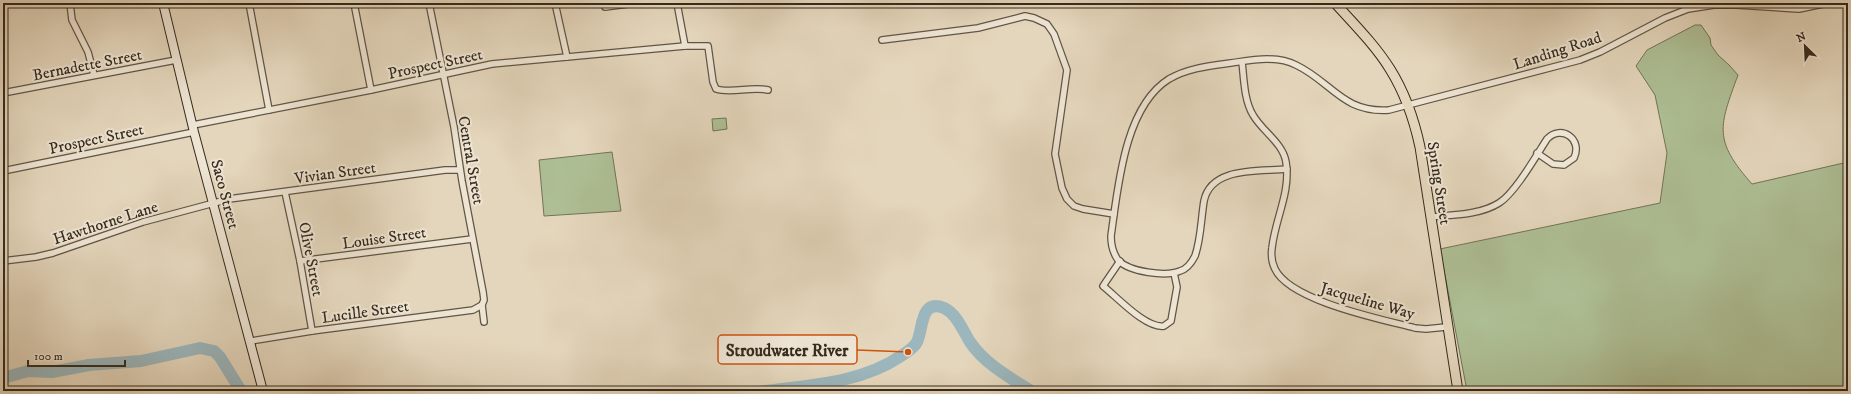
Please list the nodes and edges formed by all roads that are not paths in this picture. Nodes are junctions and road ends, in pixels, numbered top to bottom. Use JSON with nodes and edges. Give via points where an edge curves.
{"nodes":[{"id":1,"x":70,"y":3,"type":"edge"},
{"id":2,"x":163,"y":3,"type":"edge"},
{"id":3,"x":249,"y":3,"type":"edge"},
{"id":4,"x":354,"y":3,"type":"edge"},
{"id":5,"x":429,"y":3,"type":"edge"},
{"id":6,"x":555,"y":3,"type":"edge"},
{"id":7,"x":636,"y":3,"type":"edge"},
{"id":8,"x":677,"y":3,"type":"edge"},
{"id":9,"x":1335,"y":3,"type":"edge"},
{"id":10,"x":1828,"y":3,"type":"edge"},
{"id":11,"x":605,"y":7,"type":"dead end"},
{"id":12,"x":882,"y":40,"type":"dead end"},
{"id":13,"x":685,"y":46,"type":"junction"},
{"id":14,"x":567,"y":58,"type":"junction"},
{"id":15,"x":176,"y":60,"type":"junction"},
{"id":16,"x":1242,"y":62,"type":"junction"},
{"id":17,"x":94,"y":75,"type":"junction"},
{"id":18,"x":443,"y":75,"type":"junction"},
{"id":19,"x":371,"y":90,"type":"junction"},
{"id":20,"x":768,"y":90,"type":"dead end"},
{"id":21,"x":3,"y":94,"type":"edge"},
{"id":22,"x":1408,"y":105,"type":"junction"},
{"id":23,"x":269,"y":110,"type":"junction"},
{"id":24,"x":194,"y":128,"type":"junction"},
{"id":25,"x":1537,"y":153,"type":"junction"},
{"id":26,"x":1287,"y":169,"type":"junction"},
{"id":27,"x":460,"y":170,"type":"junction"},
{"id":28,"x":3,"y":171,"type":"edge"},
{"id":29,"x":285,"y":192,"type":"junction"},
{"id":30,"x":213,"y":203,"type":"junction"},
{"id":31,"x":1114,"y":214,"type":"junction"},
{"id":32,"x":1430,"y":217,"type":"junction"},
{"id":33,"x":472,"y":239,"type":"junction"},
{"id":34,"x":3,"y":261,"type":"edge"},
{"id":35,"x":300,"y":261,"type":"junction"},
{"id":36,"x":1120,"y":261,"type":"junction"},
{"id":37,"x":1174,"y":273,"type":"junction"},
{"id":38,"x":482,"y":305,"type":"junction"},
{"id":39,"x":484,"y":322,"type":"dead end"},
{"id":40,"x":1446,"y":327,"type":"junction"},
{"id":41,"x":312,"y":331,"type":"junction"},
{"id":42,"x":251,"y":341,"type":"junction"},
{"id":43,"x":263,"y":391,"type":"edge"},
{"id":44,"x":1458,"y":391,"type":"edge"}],
"edges":[{"from":1,"to":17,"type":"street","via":[[72,20],[88,52]]},
{"from":2,"to":15,"type":"main road","name":"Saco Street"},
{"from":3,"to":23,"type":"street"},
{"from":4,"to":19,"type":"street"},
{"from":5,"to":18,"type":"street","name":"Central Street"},
{"from":6,"to":14,"type":"street"},
{"from":7,"to":11,"type":"street"},
{"from":8,"to":13,"type":"street"},
{"from":9,"to":22,"type":"main road","name":"Spring Street","via":[[1390,68]]},
{"from":10,"to":22,"type":"street","name":"Landing Road","via":[[1798,9],[1736,4],[1688,9],[1580,60]]},
{"from":12,"to":31,"type":"street","via":[[978,28],[1025,16],[1047,24],[1054,34],[1066,70],[1055,154],[1062,188],[1074,206]]},
{"from":13,"to":14,"type":"street","name":"Prospect Street"},
{"from":13,"to":20,"type":"street","name":"Prospect Street","via":[[708,46],[716,89]]},
{"from":14,"to":18,"type":"street","name":"Prospect Street","via":[[492,64]]},
{"from":15,"to":17,"type":"street","name":"Bernadette Street"},
{"from":15,"to":24,"type":"main road","name":"Saco Street"},
{"from":16,"to":22,"type":"street","name":"Landing Road","via":[[1277,59],[1297,65],[1338,95],[1362,108],[1380,111]]},
{"from":16,"to":26,"type":"street","name":"Jacqueline Way","via":[[1250,109],[1282,153]]},
{"from":16,"to":31,"type":"street","name":"Landing Road","via":[[1205,66],[1184,72],[1164,83],[1148,99],[1136,119],[1125,152]]},
{"from":17,"to":21,"type":"street","name":"Bernadette Street"},
{"from":18,"to":19,"type":"street","name":"Prospect Street"},
{"from":18,"to":27,"type":"street","name":"Central Street"},
{"from":19,"to":23,"type":"street","name":"Prospect Street"},
{"from":22,"to":32,"type":"main road","name":"Spring Street","via":[[1420,147]]},
{"from":23,"to":24,"type":"street","name":"Prospect Street"},
{"from":24,"to":28,"type":"street","name":"Prospect Street"},
{"from":24,"to":30,"type":"main road","name":"Saco Street"},
{"from":25,"to":25,"type":"street","via":[[1548,137],[1559,132],[1570,135],[1577,147],[1574,158],[1564,165],[1553,164]]},
{"from":25,"to":32,"type":"street","via":[[1509,195],[1500,203],[1482,210]]},
{"from":26,"to":37,"type":"street","via":[[1236,174],[1216,181],[1205,199],[1195,256],[1184,269]]},
{"from":26,"to":40,"type":"street","name":"Jacqueline Way","via":[[1286,188],[1272,254],[1275,270],[1283,280],[1330,305],[1415,328]]},
{"from":27,"to":29,"type":"street","name":"Vivian Street"},
{"from":27,"to":33,"type":"street","name":"Central Street"},
{"from":29,"to":30,"type":"street","name":"Vivian Street"},
{"from":29,"to":35,"type":"street","name":"Olive Street"},
{"from":30,"to":34,"type":"street","name":"Hawthorne Lane","via":[[143,222],[52,253]]},
{"from":30,"to":42,"type":"main road","name":"Saco Street"},
{"from":31,"to":36,"type":"street","name":"Landing Road","via":[[1111,241]]},
{"from":32,"to":40,"type":"main road","name":"Spring Street"},
{"from":33,"to":35,"type":"street","name":"Louise Street"},
{"from":33,"to":38,"type":"street","name":"Central Street","via":[[484,300]]},
{"from":35,"to":41,"type":"street","name":"Olive Street"},
{"from":36,"to":37,"type":"street","via":[[1136,269],[1160,274]]},
{"from":36,"to":37,"type":"street","via":[[1103,286],[1144,320],[1154,325],[1164,326],[1171,321],[1177,287]]},
{"from":38,"to":39,"type":"street","name":"Central Street"},
{"from":38,"to":41,"type":"street","name":"Lucille Street","via":[[473,310]]},
{"from":40,"to":44,"type":"main road","name":"Spring Street"},
{"from":41,"to":42,"type":"street","name":"Lucille Street"},
{"from":42,"to":43,"type":"main road","name":"Saco Street"}]}
